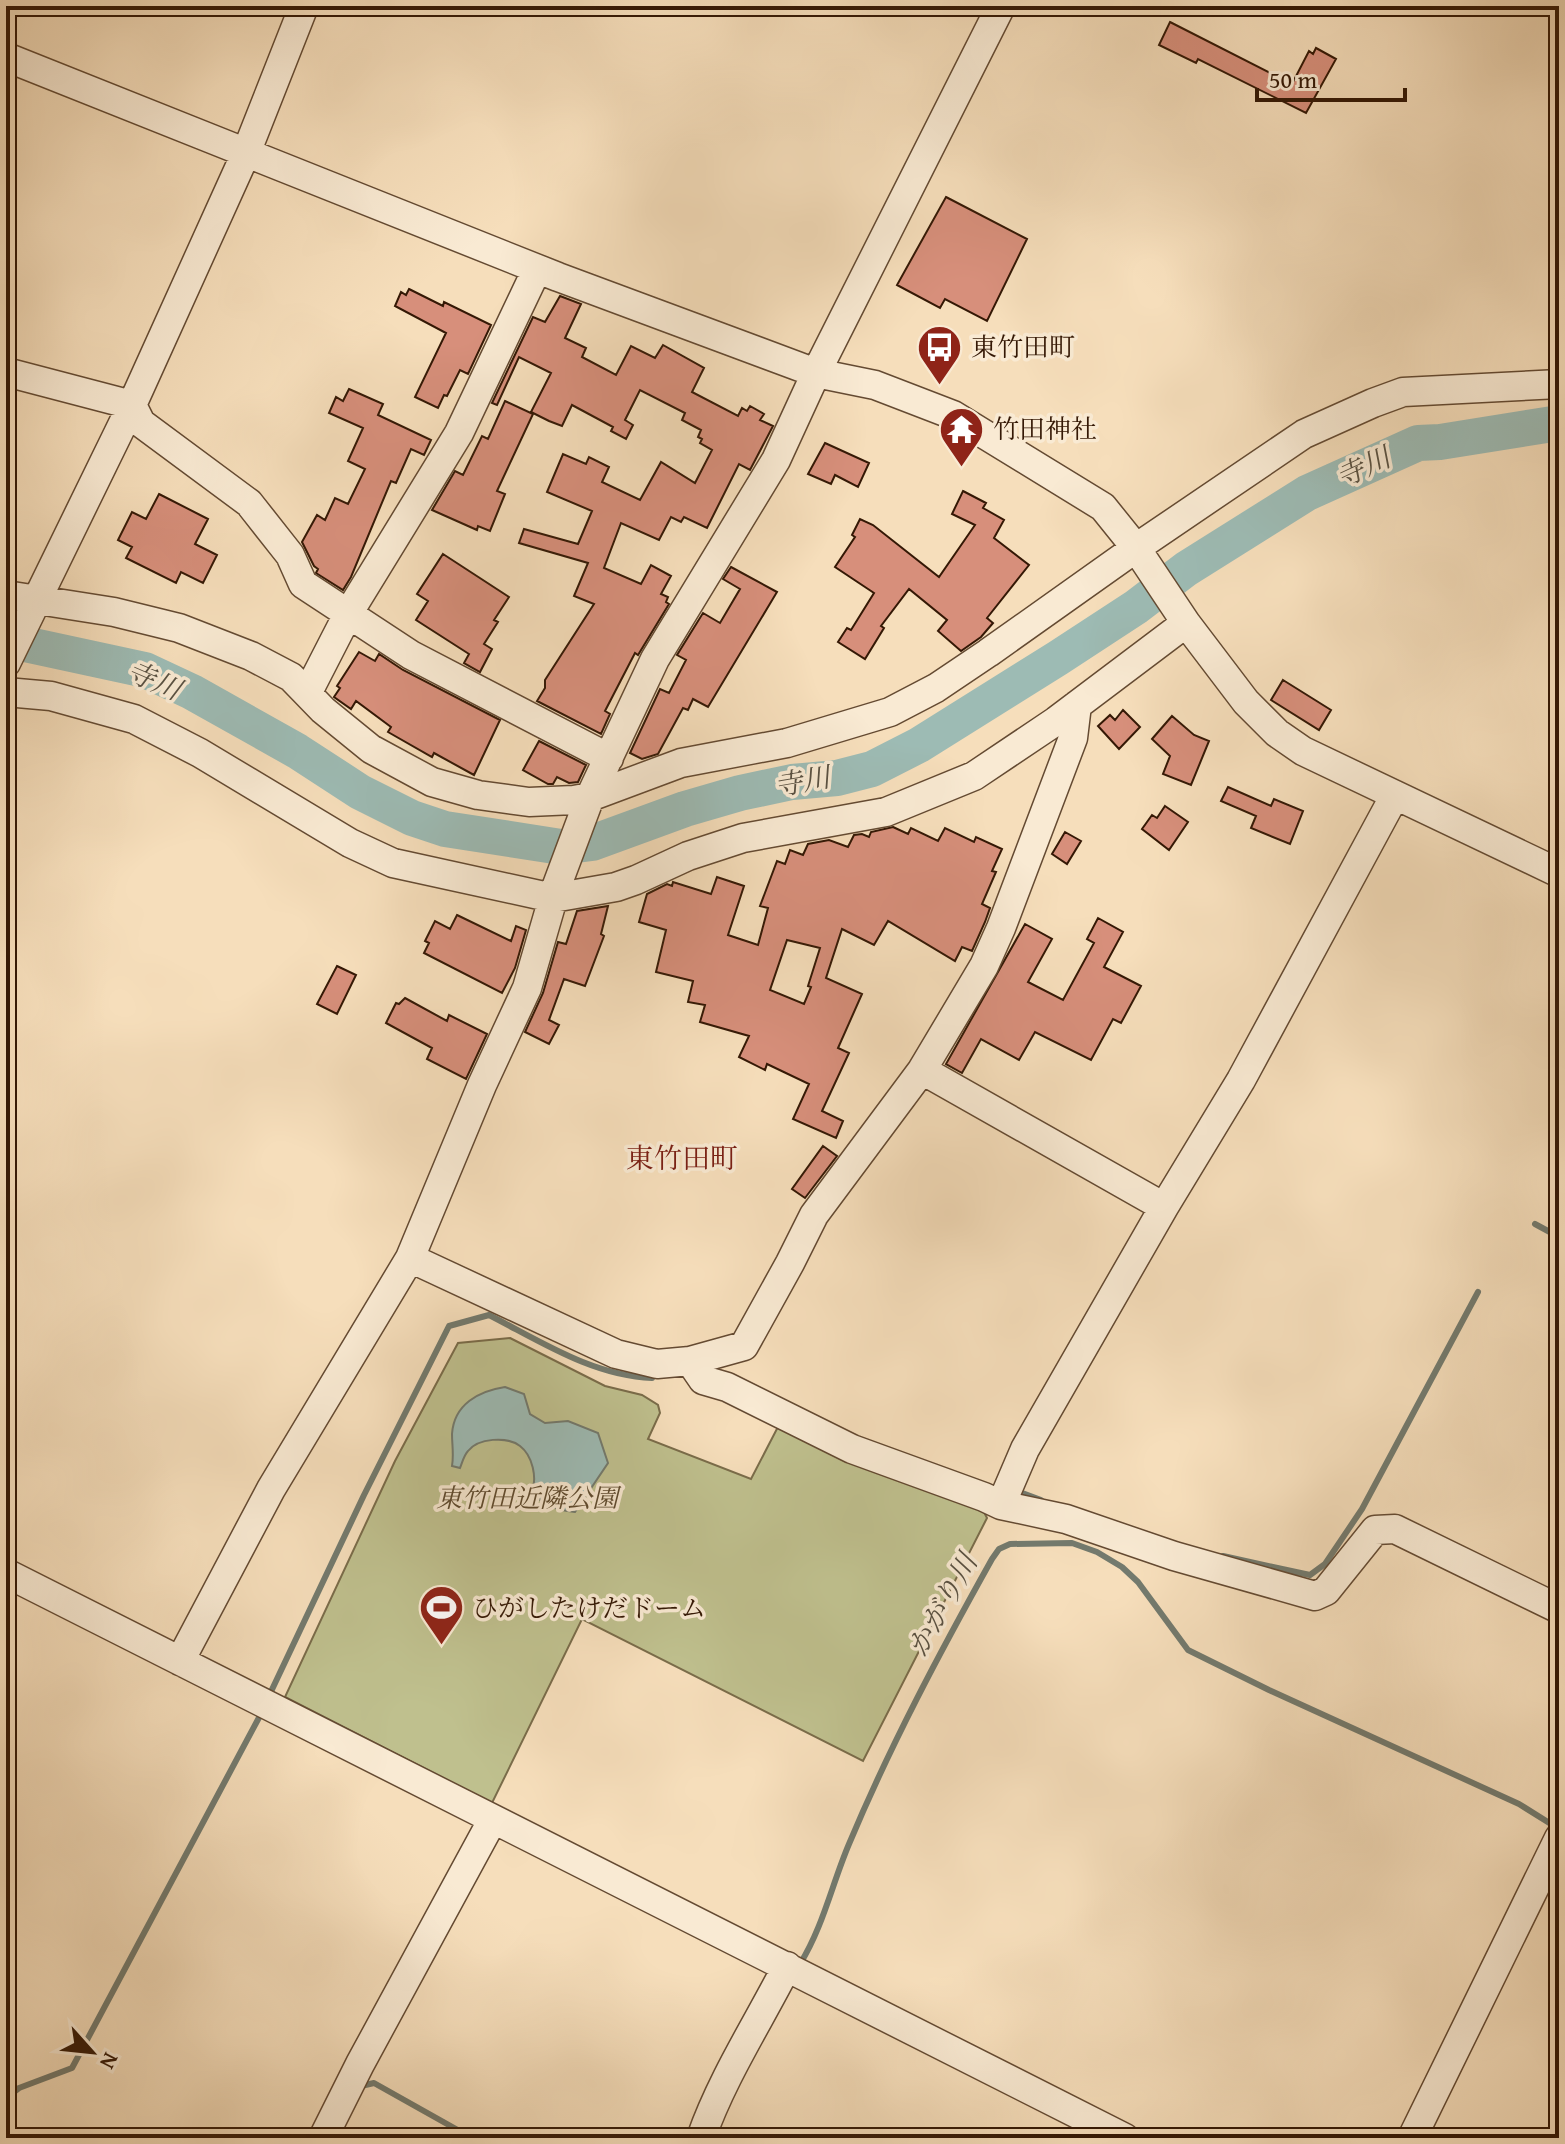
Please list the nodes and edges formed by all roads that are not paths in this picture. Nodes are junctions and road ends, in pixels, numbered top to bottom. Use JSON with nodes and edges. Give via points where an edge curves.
{"nodes":[{"id":1,"x":304,"y":6,"type":"edge"},
{"id":2,"x":1001,"y":6,"type":"edge"},
{"id":3,"x":6,"y":57,"type":"edge"},
{"id":4,"x":246,"y":153,"type":"junction"},
{"id":5,"x":537,"y":269,"type":"junction"},
{"id":6,"x":6,"y":372,"type":"edge"},
{"id":7,"x":816,"y":373,"type":"junction"},
{"id":8,"x":1559,"y":384,"type":"edge"},
{"id":9,"x":132,"y":405,"type":"junction"},
{"id":10,"x":1137,"y":551,"type":"junction"},
{"id":11,"x":6,"y":595,"type":"edge"},
{"id":12,"x":36,"y":603,"type":"junction"},
{"id":13,"x":348,"y":614,"type":"junction"},
{"id":14,"x":1184,"y":620,"type":"junction"},
{"id":15,"x":6,"y":663,"type":"edge"},
{"id":16,"x":6,"y":692,"type":"edge"},
{"id":17,"x":308,"y":692,"type":"junction"},
{"id":18,"x":1077,"y":705,"type":"junction"},
{"id":19,"x":609,"y":758,"type":"junction"},
{"id":20,"x":1395,"y":795,"type":"junction"},
{"id":21,"x":589,"y":802,"type":"junction"},
{"id":22,"x":1559,"y":873,"type":"edge"},
{"id":23,"x":555,"y":893,"type":"junction"},
{"id":24,"x":922,"y":1070,"type":"junction"},
{"id":25,"x":1164,"y":1207,"type":"junction"},
{"id":26,"x":410,"y":1258,"type":"junction"},
{"id":27,"x":690,"y":1361,"type":"junction"},
{"id":28,"x":1001,"y":1505,"type":"junction"},
{"id":29,"x":6,"y":1573,"type":"edge"},
{"id":30,"x":1559,"y":1609,"type":"edge"},
{"id":31,"x":180,"y":1661,"type":"junction"},
{"id":32,"x":493,"y":1819,"type":"junction"},
{"id":33,"x":1554,"y":1848,"type":"edge"},
{"id":34,"x":787,"y":1966,"type":"junction"},
{"id":35,"x":323,"y":2138,"type":"edge"},
{"id":36,"x":701,"y":2138,"type":"edge"},
{"id":37,"x":1125,"y":2138,"type":"edge"},
{"id":38,"x":1412,"y":2138,"type":"edge"}],
"edges":[{"from":1,"to":4,"type":"street"},
{"from":2,"to":7,"type":"street"},
{"from":3,"to":4,"type":"street"},
{"from":4,"to":5,"type":"street"},
{"from":4,"to":9,"type":"street"},
{"from":5,"to":7,"type":"street"},
{"from":5,"to":13,"type":"street","via":[[459,433]]},
{"from":6,"to":9,"type":"street"},
{"from":7,"to":10,"type":"street","via":[[887,389],[953,415],[1103,507]]},
{"from":7,"to":19,"type":"street","via":[[776,460],[655,659]]},
{"from":8,"to":10,"type":"street","via":[[1403,392],[1373,403],[1304,434]]},
{"from":9,"to":12,"type":"street"},
{"from":9,"to":13,"type":"street","via":[[141,423],[249,503],[290,555],[303,584]]},
{"from":10,"to":14,"type":"street"},
{"from":10,"to":21,"type":"street","via":[[936,688],[890,712],[787,743],[681,763]]},
{"from":11,"to":12,"type":"street"},
{"from":12,"to":15,"type":"street"},
{"from":12,"to":17,"type":"street","via":[[114,612],[179,628],[251,656]]},
{"from":13,"to":17,"type":"street"},
{"from":13,"to":19,"type":"street","via":[[411,655]]},
{"from":14,"to":18,"type":"street"},
{"from":14,"to":20,"type":"street","via":[[1246,702],[1277,733]]},
{"from":16,"to":23,"type":"street","via":[[51,696],[134,719],[393,863]]},
{"from":17,"to":21,"type":"street","via":[[371,749],[432,782],[529,802]]},
{"from":18,"to":23,"type":"street","via":[[974,776],[886,812],[743,838],[616,887]]},
{"from":18,"to":24,"type":"street","via":[[1073,738],[1001,928]]},
{"from":19,"to":21,"type":"street"},
{"from":20,"to":22,"type":"street"},
{"from":20,"to":25,"type":"street","via":[[1241,1080]]},
{"from":21,"to":23,"type":"street"},
{"from":23,"to":26,"type":"street","via":[[527,988]]},
{"from":24,"to":25,"type":"street"},
{"from":24,"to":27,"type":"street","via":[[814,1215],[744,1346]]},
{"from":25,"to":28,"type":"street","via":[[1025,1449]]},
{"from":26,"to":27,"type":"street","via":[[616,1354],[657,1364]]},
{"from":26,"to":31,"type":"street","via":[[271,1489]]},
{"from":27,"to":28,"type":"street","via":[[703,1380],[852,1449]]},
{"from":28,"to":30,"type":"street","via":[[1066,1519],[1315,1596],[1326,1591],[1375,1530],[1395,1529]]},
{"from":29,"to":31,"type":"street"},
{"from":31,"to":32,"type":"street"},
{"from":32,"to":34,"type":"street"},
{"from":32,"to":35,"type":"street"},
{"from":33,"to":38,"type":"street"},
{"from":34,"to":36,"type":"street","via":[[715,2098]]},
{"from":34,"to":37,"type":"street"}]}
